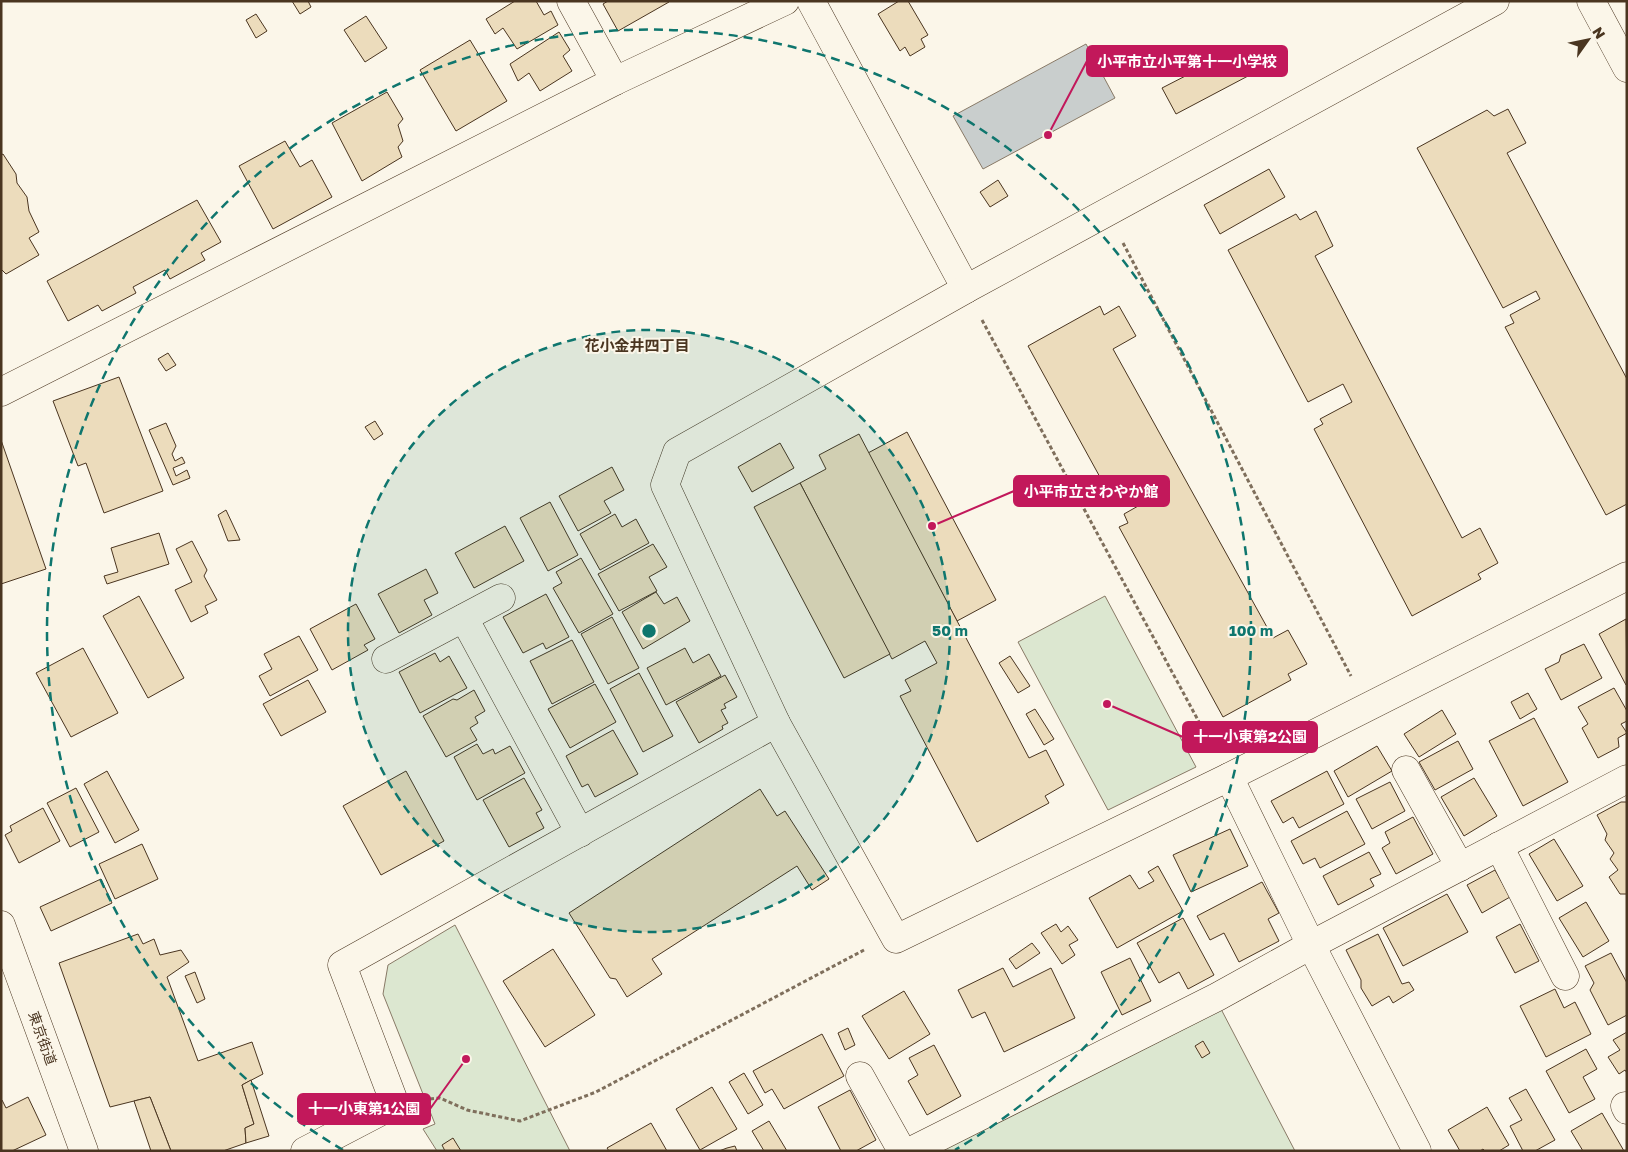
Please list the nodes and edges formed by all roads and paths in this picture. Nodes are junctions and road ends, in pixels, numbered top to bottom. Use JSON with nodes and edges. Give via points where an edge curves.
{"nodes":[{"id":1,"x":571,"y":1,"type":"edge"},
{"id":2,"x":785,"y":1,"type":"edge"},
{"id":3,"x":811,"y":1,"type":"edge"},
{"id":4,"x":1495,"y":1,"type":"edge"},
{"id":5,"x":1591,"y":1,"type":"edge"},
{"id":6,"x":1627,"y":68,"type":"edge"},
{"id":7,"x":615,"y":81,"type":"junction"},
{"id":8,"x":1107,"y":213,"type":"junction"},
{"id":9,"x":966,"y":289,"type":"junction"},
{"id":10,"x":1,"y":392,"type":"edge"},
{"id":11,"x":1627,"y":576,"type":"edge"},
{"id":12,"x":501,"y":598,"type":"dead end"},
{"id":13,"x":464,"y":618,"type":"junction"},
{"id":14,"x":386,"y":659,"type":"dead end"},
{"id":15,"x":1367,"y":708,"type":"junction"},
{"id":16,"x":776,"y":723,"type":"junction"},
{"id":17,"x":1406,"y":770,"type":"dead end"},
{"id":18,"x":1229,"y":777,"type":"junction"},
{"id":19,"x":1627,"y":779,"type":"edge"},
{"id":20,"x":580,"y":833,"type":"junction"},
{"id":21,"x":1499,"y":846,"type":"junction"},
{"id":22,"x":1460,"y":867,"type":"junction"},
{"id":23,"x":893,"y":935,"type":"junction"},
{"id":24,"x":3,"y":937,"type":"edge"},
{"id":25,"x":1311,"y":945,"type":"junction"},
{"id":26,"x":1565,"y":976,"type":"dead end"},
{"id":27,"x":860,"y":1076,"type":"dead end"},
{"id":28,"x":395,"y":1104,"type":"junction"},
{"id":29,"x":84,"y":1151,"type":"edge"},
{"id":30,"x":305,"y":1151,"type":"edge"},
{"id":31,"x":902,"y":1151,"type":"edge"},
{"id":32,"x":911,"y":1151,"type":"edge"},
{"id":33,"x":1417,"y":1151,"type":"edge"}],
"edges":[{"from":1,"to":7,"type":"street"},
{"from":2,"to":7,"type":"street"},
{"from":3,"to":9,"type":"street"},
{"from":4,"to":8,"type":"street"},
{"from":5,"to":6,"type":"street"},
{"from":7,"to":10,"type":"street"},
{"from":8,"to":9,"type":"street"},
{"from":8,"to":15,"type":"path"},
{"from":9,"to":16,"type":"street","via":[[677,452],[665,485]]},
{"from":9,"to":18,"type":"path"},
{"from":11,"to":15,"type":"street"},
{"from":12,"to":13,"type":"street"},
{"from":13,"to":14,"type":"street"},
{"from":13,"to":20,"type":"street"},
{"from":15,"to":18,"type":"street"},
{"from":16,"to":20,"type":"street"},
{"from":16,"to":23,"type":"street"},
{"from":17,"to":22,"type":"street"},
{"from":18,"to":23,"type":"street","via":[[896,939]]},
{"from":18,"to":25,"type":"street"},
{"from":19,"to":21,"type":"street"},
{"from":20,"to":28,"type":"street","via":[[342,965]]},
{"from":21,"to":22,"type":"street"},
{"from":21,"to":26,"type":"street"},
{"from":22,"to":25,"type":"street"},
{"from":23,"to":28,"type":"path","via":[[596,1092],[520,1121],[467,1110],[440,1098]]},
{"from":24,"to":29,"type":"street","name":"東京街道"},
{"from":25,"to":32,"type":"street","via":[[1217,997]]},
{"from":25,"to":33,"type":"street"},
{"from":27,"to":31,"type":"street"},
{"from":28,"to":30,"type":"street"}]}
